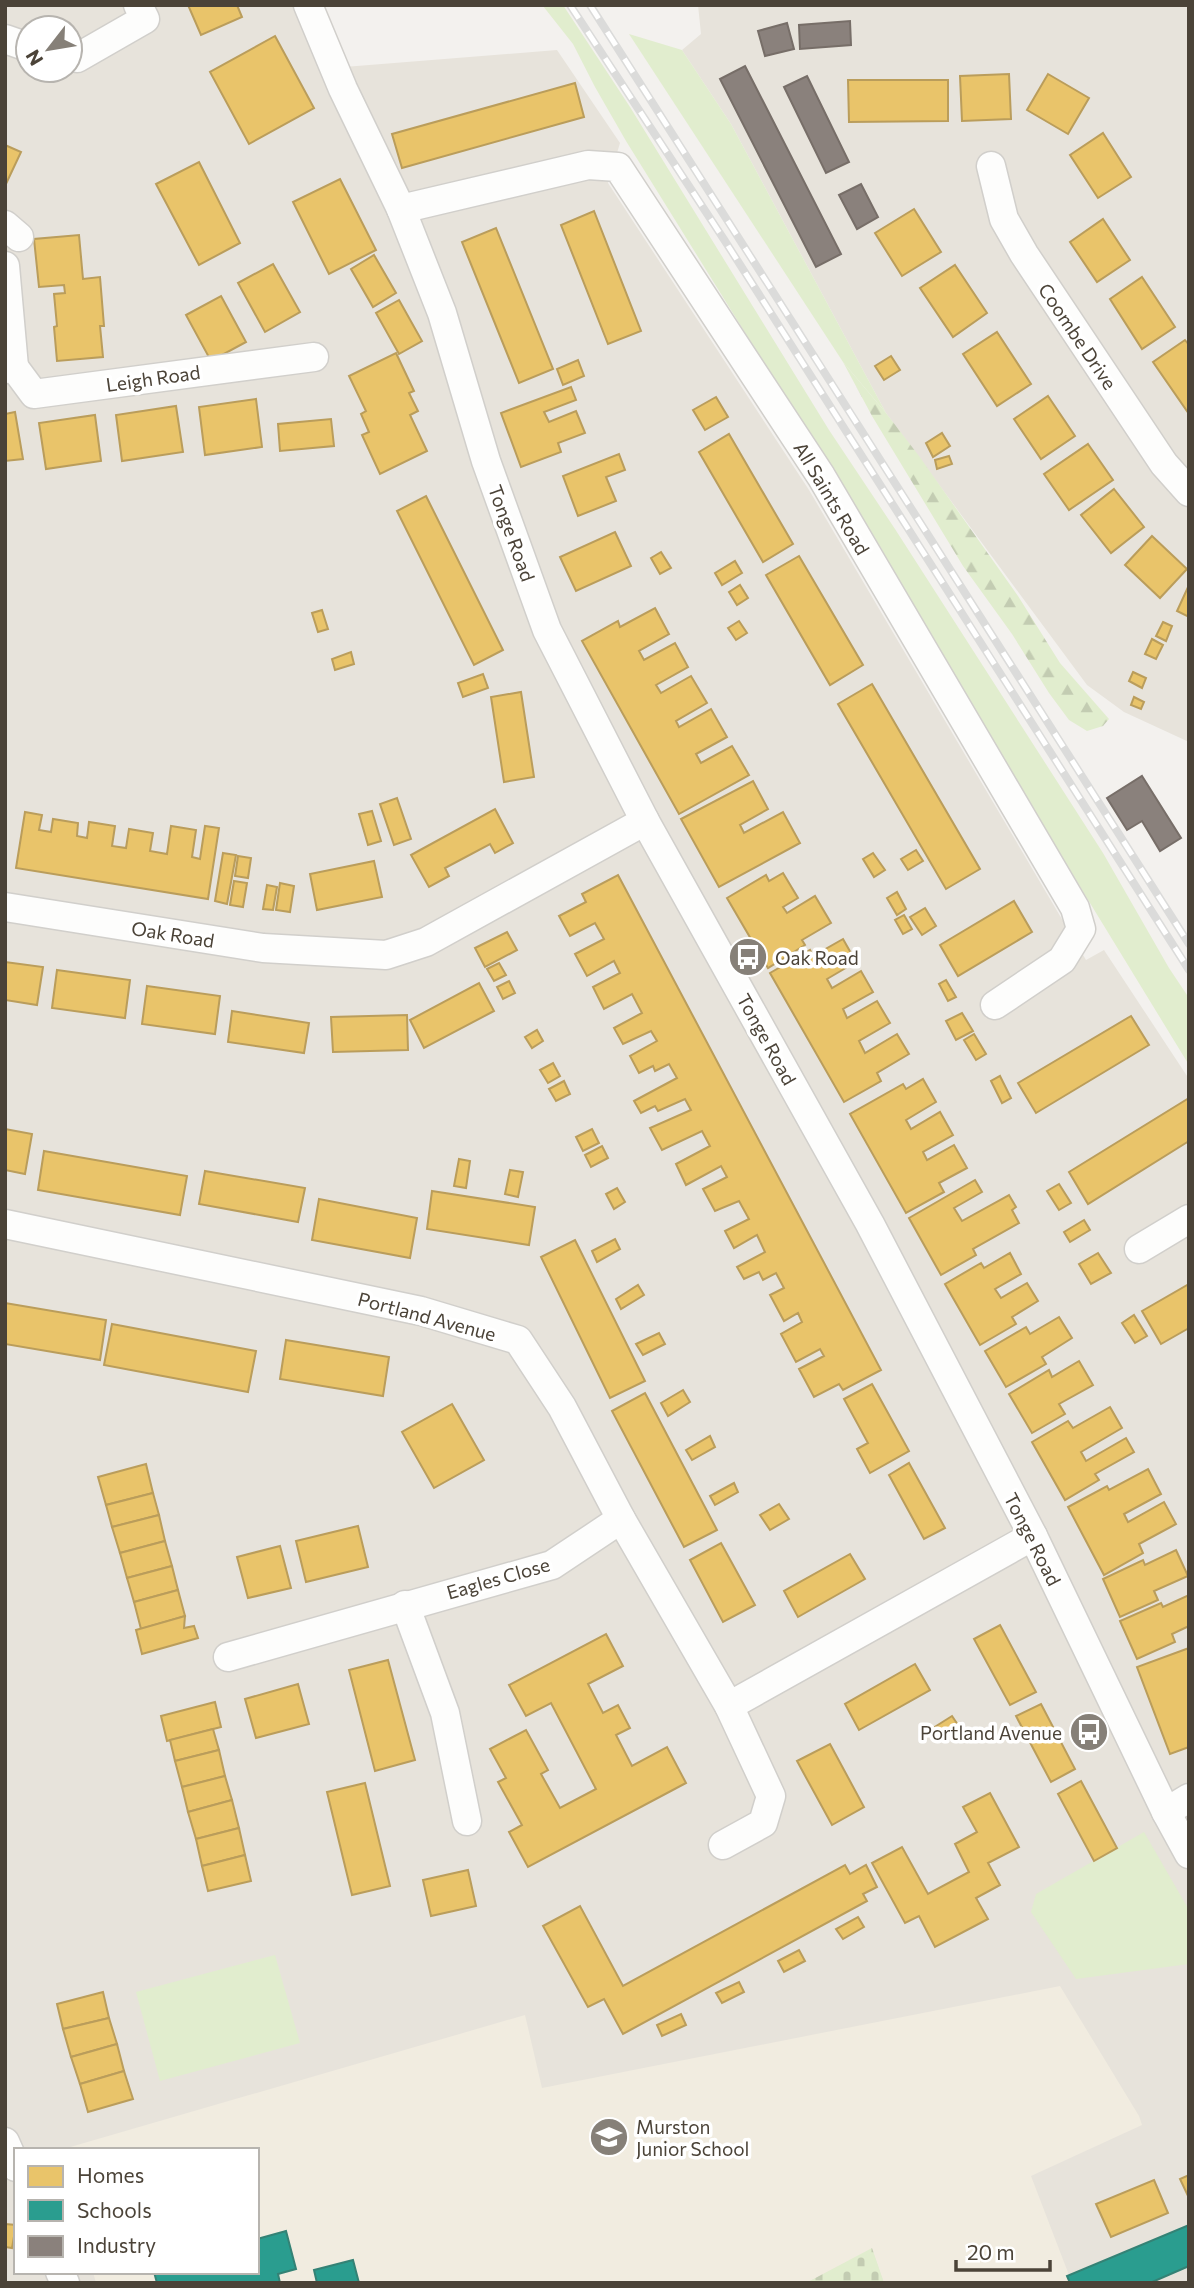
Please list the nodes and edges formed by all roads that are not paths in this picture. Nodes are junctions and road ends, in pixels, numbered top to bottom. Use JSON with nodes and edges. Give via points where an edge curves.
{"nodes":[{"id":1,"x":308,"y":5,"type":"edge"},
{"id":2,"x":142,"y":12,"type":"edge"},
{"id":3,"x":84,"y":53,"type":"edge"},
{"id":4,"x":991,"y":166,"type":"dead end"},
{"id":5,"x":401,"y":209,"type":"junction"},
{"id":6,"x":5,"y":266,"type":"edge"},
{"id":7,"x":314,"y":357,"type":"dead end"},
{"id":8,"x":10,"y":368,"type":"edge"},
{"id":9,"x":1189,"y":492,"type":"edge"},
{"id":10,"x":645,"y":821,"type":"junction"},
{"id":11,"x":5,"y":907,"type":"edge"},
{"id":12,"x":995,"y":1005,"type":"dead end"},
{"id":13,"x":1189,"y":1219,"type":"edge"},
{"id":14,"x":5,"y":1224,"type":"edge"},
{"id":15,"x":1139,"y":1249,"type":"dead end"},
{"id":16,"x":621,"y":1519,"type":"junction"},
{"id":17,"x":1033,"y":1536,"type":"junction"},
{"id":18,"x":405,"y":1605,"type":"junction"},
{"id":19,"x":228,"y":1657,"type":"dead end"},
{"id":20,"x":729,"y":1706,"type":"junction"},
{"id":21,"x":1177,"y":1805,"type":"edge"},
{"id":22,"x":467,"y":1821,"type":"dead end"},
{"id":23,"x":723,"y":1845,"type":"dead end"},
{"id":24,"x":1189,"y":1854,"type":"edge"},
{"id":25,"x":5,"y":2142,"type":"edge"},
{"id":26,"x":14,"y":2162,"type":"edge"}],
"edges":[{"from":1,"to":5,"type":"street","name":"Tonge Road"},
{"from":2,"to":3,"type":"street"},
{"from":4,"to":9,"type":"street","name":"Coombe Drive","via":[[1004,219],[1024,254],[1164,464]]},
{"from":5,"to":10,"type":"street","name":"Tonge Road","via":[[442,313],[486,461],[547,630]]},
{"from":5,"to":12,"type":"street","name":"All Saints Road","via":[[588,165],[618,167],[821,476],[1075,908],[1081,929],[1062,960]]},
{"from":6,"to":8,"type":"street"},
{"from":7,"to":8,"type":"street","name":"Leigh Road","via":[[34,394]]},
{"from":10,"to":11,"type":"street","name":"Oak Road","via":[[426,942],[386,956],[263,948]]},
{"from":10,"to":17,"type":"street","name":"Tonge Road","via":[[870,1224]]},
{"from":13,"to":15,"type":"street"},
{"from":14,"to":16,"type":"street","name":"Portland Avenue","via":[[421,1311],[518,1340],[562,1407]]},
{"from":16,"to":18,"type":"street","name":"Eagles Close","via":[[552,1565]]},
{"from":16,"to":20,"type":"street","name":"Portland Avenue"},
{"from":17,"to":20,"type":"street"},
{"from":17,"to":21,"type":"street","name":"Tonge Road"},
{"from":18,"to":19,"type":"street","name":"Eagles Close"},
{"from":18,"to":22,"type":"street","via":[[445,1713]]},
{"from":20,"to":23,"type":"street","name":"Portland Avenue","via":[[771,1796],[763,1823]]},
{"from":21,"to":24,"type":"street","name":"Tonge Road"},
{"from":25,"to":26,"type":"street"}]}
